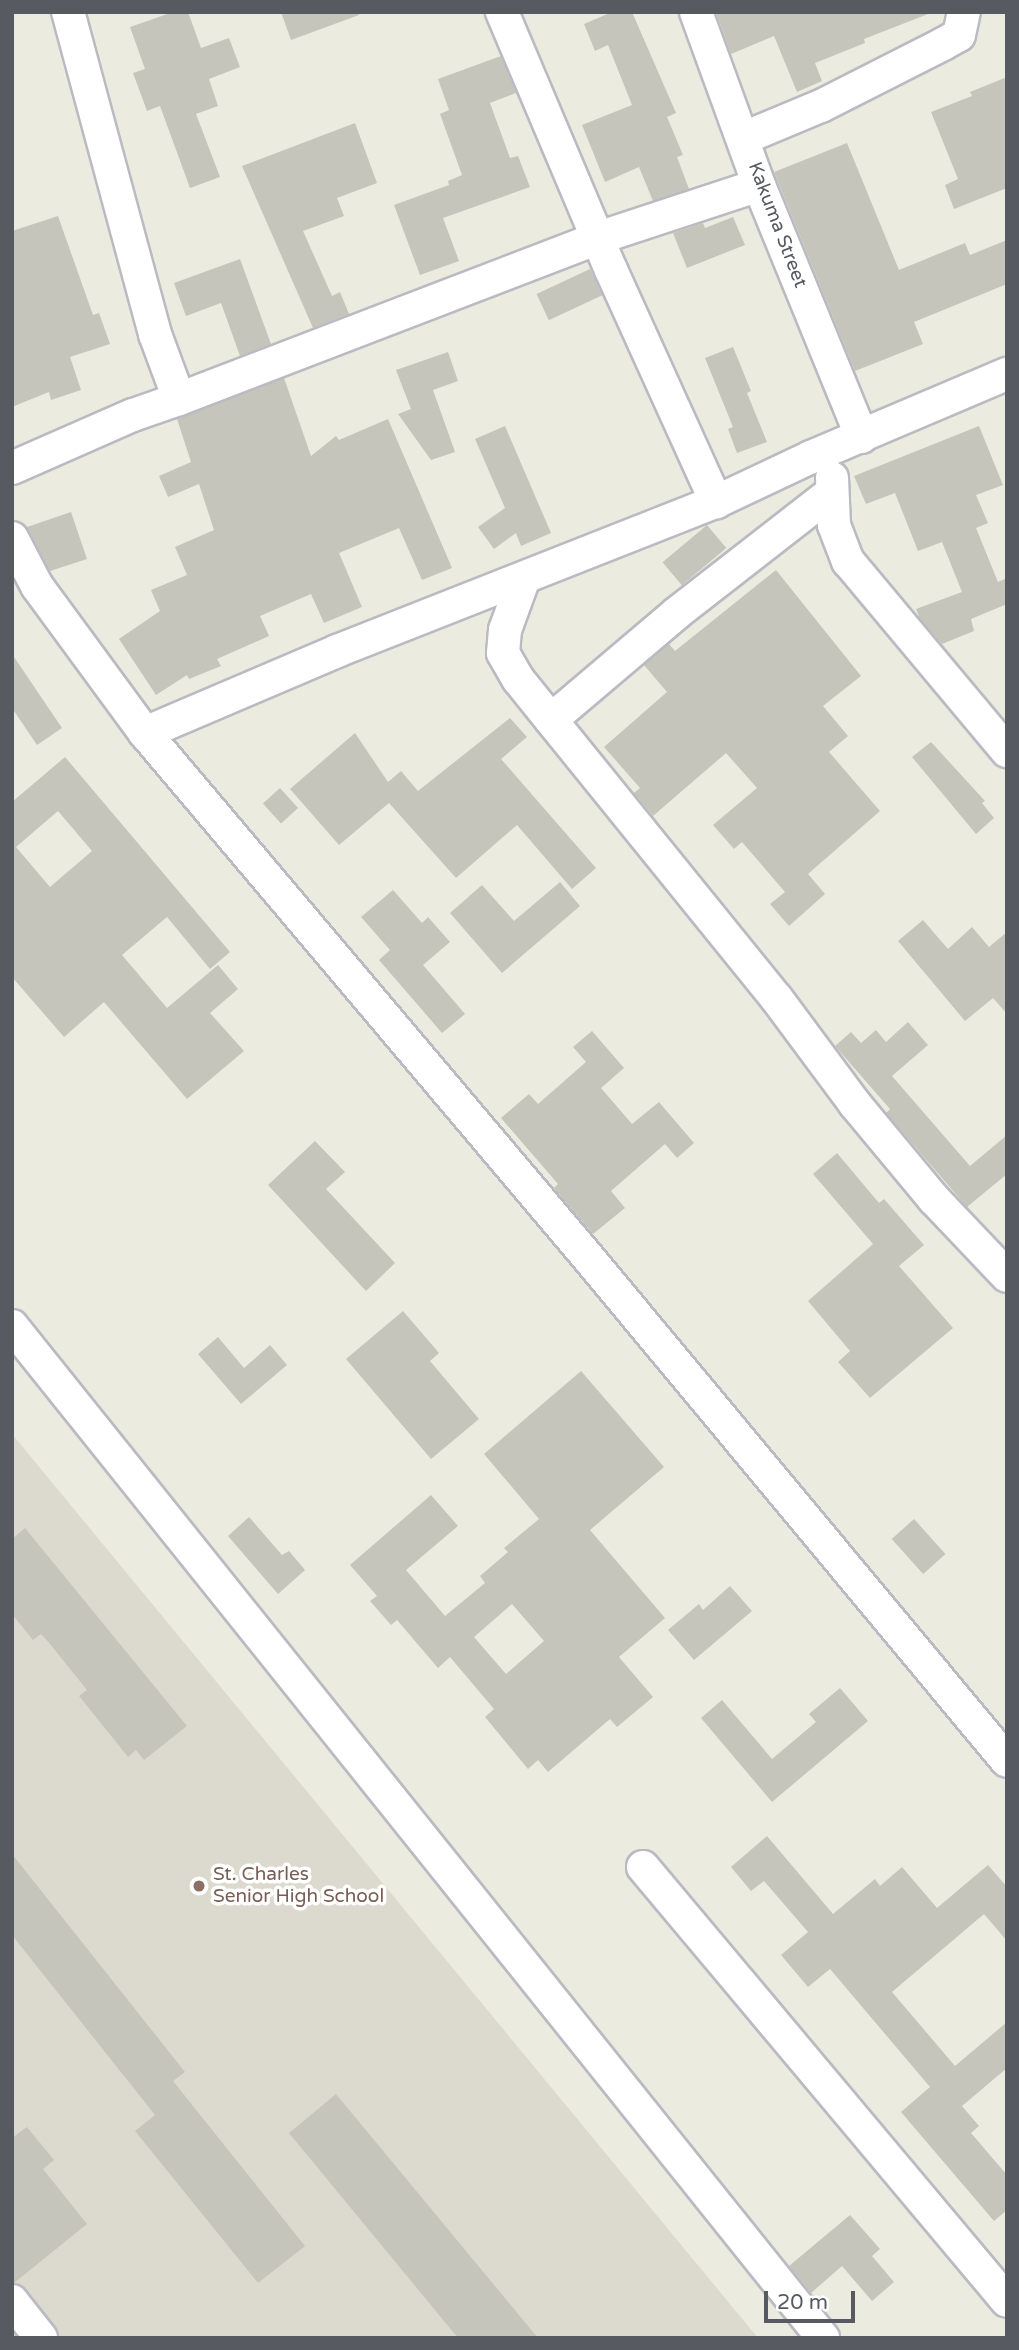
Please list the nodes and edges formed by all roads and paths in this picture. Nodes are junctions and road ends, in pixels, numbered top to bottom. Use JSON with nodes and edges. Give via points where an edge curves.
{"nodes":[{"id":1,"x":68,"y":12,"type":"edge"},
{"id":2,"x":502,"y":12,"type":"edge"},
{"id":3,"x":696,"y":12,"type":"edge"},
{"id":4,"x":964,"y":12,"type":"edge"},
{"id":5,"x":744,"y":138,"type":"junction"},
{"id":6,"x":759,"y":185,"type":"junction"},
{"id":7,"x":598,"y":238,"type":"junction"},
{"id":8,"x":1007,"y":374,"type":"edge"},
{"id":9,"x":179,"y":399,"type":"junction"},
{"id":10,"x":848,"y":443,"type":"junction"},
{"id":11,"x":12,"y":468,"type":"edge"},
{"id":12,"x":831,"y":493,"type":"junction"},
{"id":13,"x":716,"y":502,"type":"junction"},
{"id":14,"x":12,"y":538,"type":"edge"},
{"id":15,"x":524,"y":578,"type":"junction"},
{"id":16,"x":551,"y":720,"type":"junction"},
{"id":17,"x":145,"y":733,"type":"junction"},
{"id":18,"x":1007,"y":751,"type":"edge"},
{"id":19,"x":1007,"y":1276,"type":"edge"},
{"id":20,"x":12,"y":1326,"type":"edge"},
{"id":21,"x":1007,"y":1761,"type":"edge"},
{"id":22,"x":643,"y":1867,"type":"dead end"},
{"id":23,"x":12,"y":2301,"type":"edge"},
{"id":24,"x":1007,"y":2301,"type":"edge"},
{"id":25,"x":41,"y":2338,"type":"edge"},
{"id":26,"x":823,"y":2338,"type":"edge"}],
"edges":[{"from":1,"to":9,"type":"street","via":[[155,334]]},
{"from":2,"to":7,"type":"street"},
{"from":3,"to":5,"type":"street","name":"Kakuma Street"},
{"from":4,"to":5,"type":"street","via":[[959,35],[821,106]]},
{"from":5,"to":6,"type":"street","name":"Kakuma Street"},
{"from":6,"to":7,"type":"street"},
{"from":6,"to":10,"type":"street","name":"Kakuma Street"},
{"from":7,"to":9,"type":"street"},
{"from":7,"to":13,"type":"street"},
{"from":8,"to":10,"type":"street"},
{"from":9,"to":11,"type":"street"},
{"from":10,"to":12,"type":"street"},
{"from":10,"to":13,"type":"street"},
{"from":12,"to":16,"type":"street","via":[[667,621]]},
{"from":12,"to":18,"type":"street","via":[[834,525],[848,561]]},
{"from":13,"to":15,"type":"street"},
{"from":14,"to":17,"type":"street","via":[[37,586]]},
{"from":15,"to":16,"type":"street","via":[[505,630],[503,653]]},
{"from":15,"to":17,"type":"street"},
{"from":16,"to":19,"type":"street","via":[[777,999],[855,1104],[934,1199]]},
{"from":17,"to":21,"type":"street"},
{"from":20,"to":26,"type":"street"},
{"from":22,"to":24,"type":"street"},
{"from":23,"to":25,"type":"street"}]}
